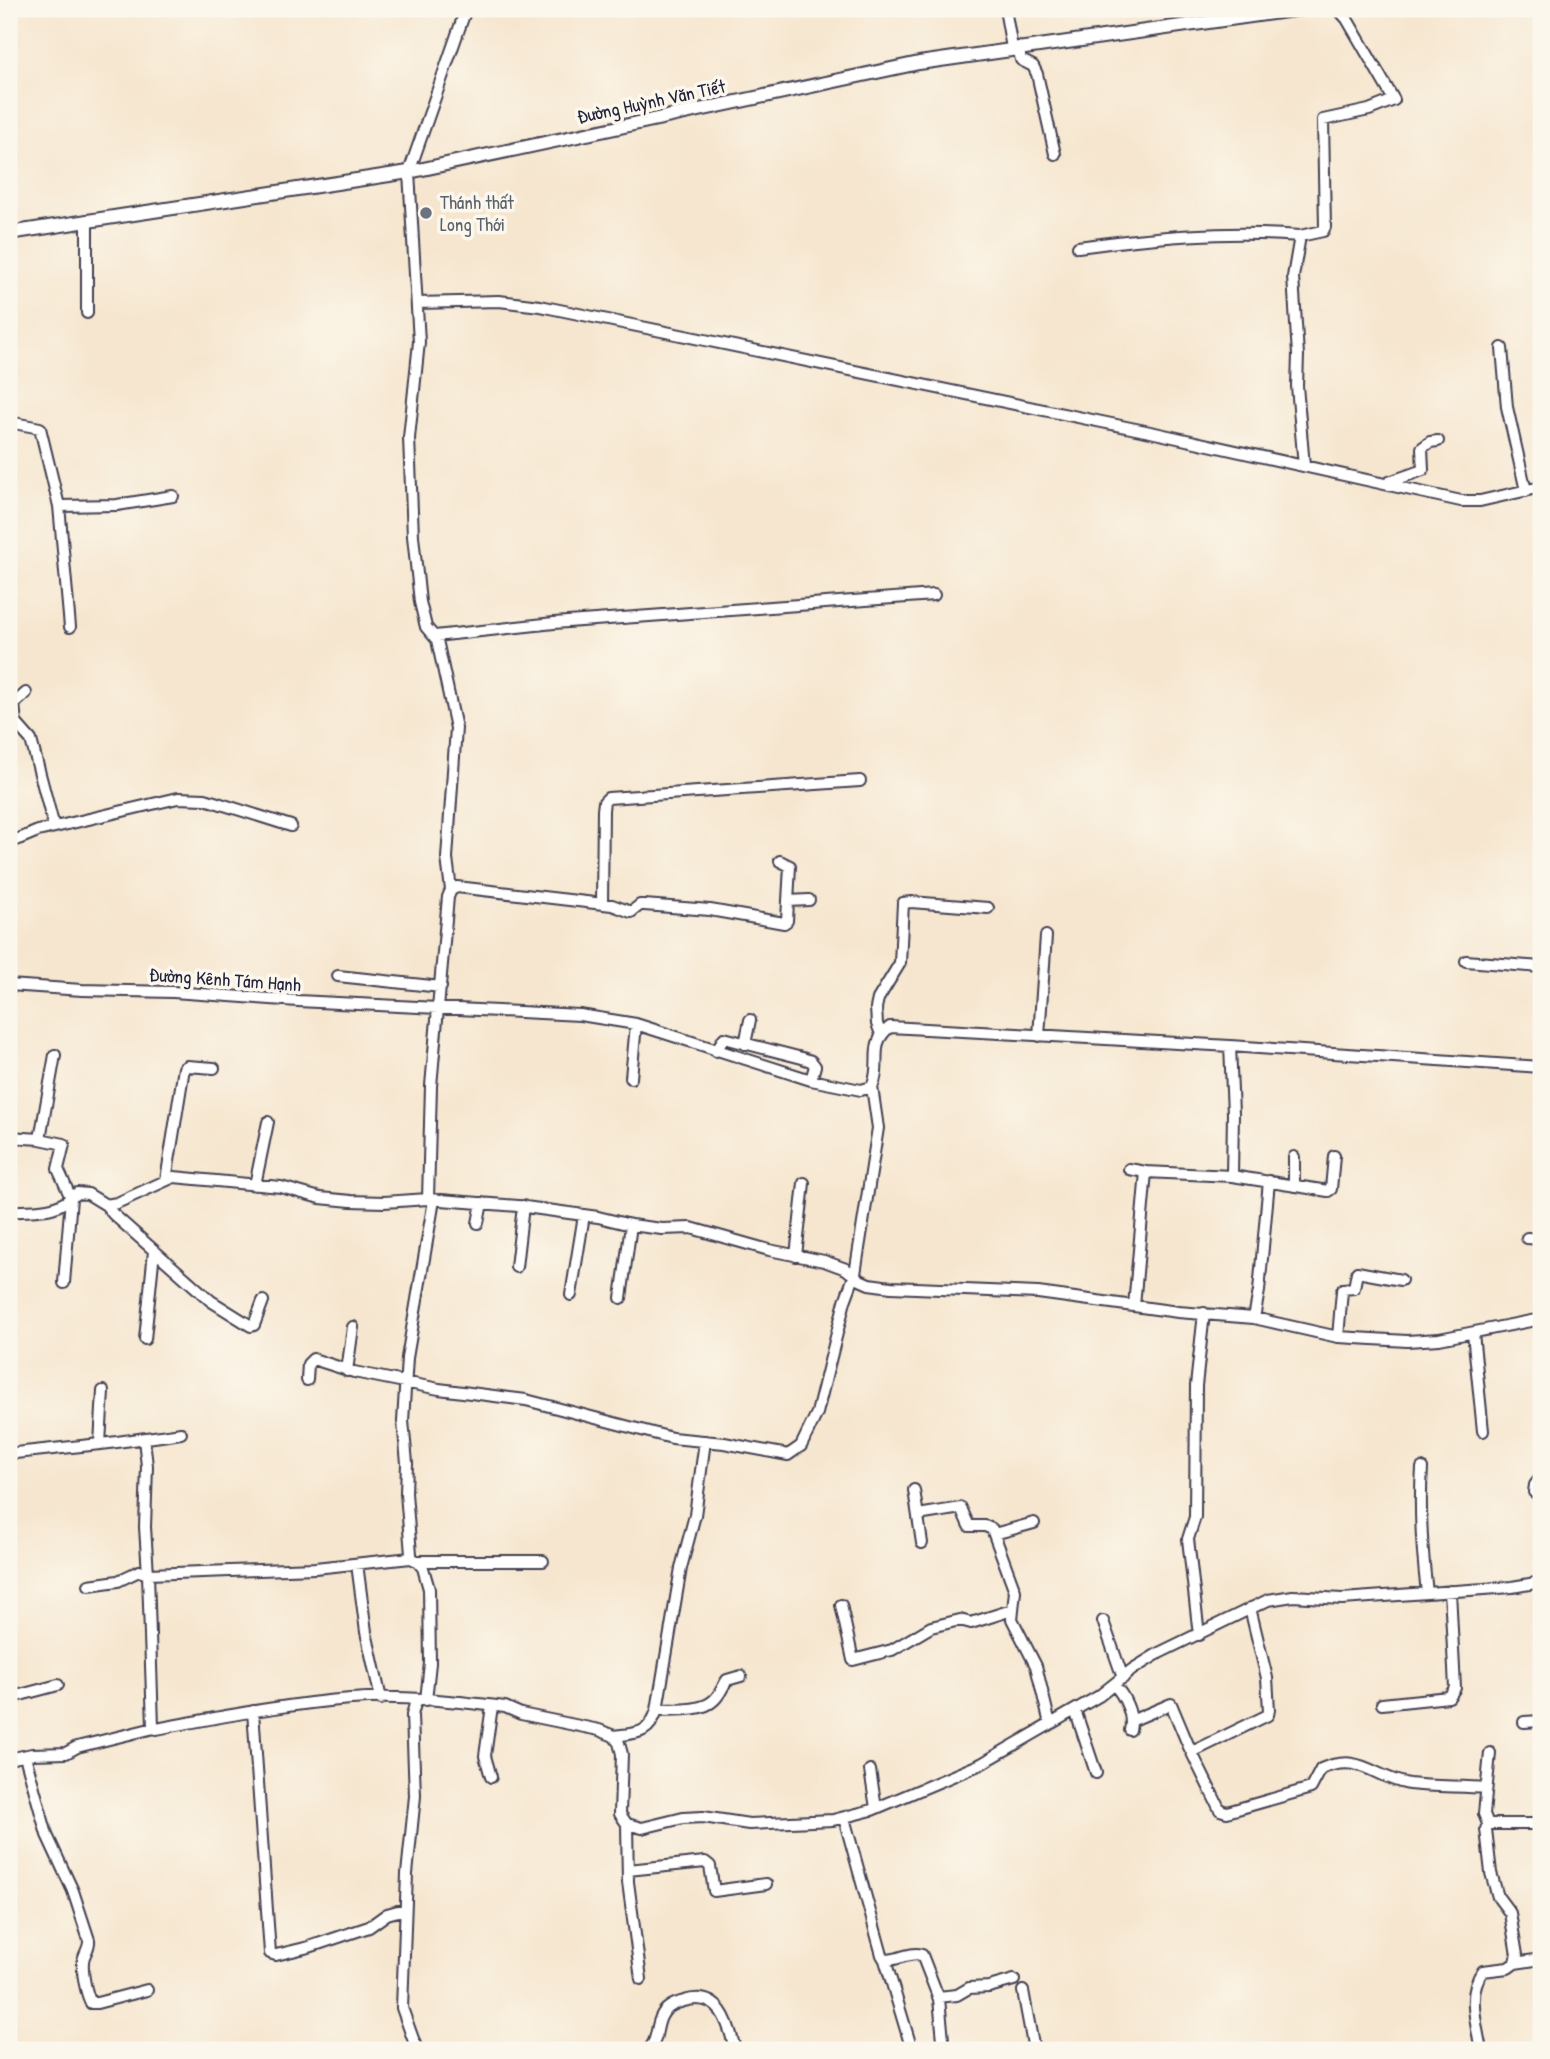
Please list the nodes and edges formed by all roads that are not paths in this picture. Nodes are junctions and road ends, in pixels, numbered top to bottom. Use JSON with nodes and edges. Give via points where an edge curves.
{"nodes":[{"id":1,"x":466,"y":9,"type":"edge"},
{"id":2,"x":1005,"y":9,"type":"edge"},
{"id":3,"x":1301,"y":9,"type":"edge"},
{"id":4,"x":1338,"y":9,"type":"edge"},
{"id":5,"x":1015,"y":48,"type":"junction"},
{"id":6,"x":1055,"y":154,"type":"dead end"},
{"id":7,"x":409,"y":172,"type":"junction"},
{"id":8,"x":87,"y":220,"type":"junction"},
{"id":9,"x":9,"y":233,"type":"edge"},
{"id":10,"x":1300,"y":236,"type":"junction"},
{"id":11,"x":1078,"y":247,"type":"dead end"},
{"id":12,"x":9,"y":281,"type":"edge"},
{"id":13,"x":417,"y":303,"type":"junction"},
{"id":14,"x":87,"y":313,"type":"dead end"},
{"id":15,"x":1502,"y":348,"type":"dead end"},
{"id":16,"x":9,"y":422,"type":"edge"},
{"id":17,"x":1438,"y":441,"type":"dead end"},
{"id":18,"x":1304,"y":466,"type":"junction"},
{"id":19,"x":1387,"y":483,"type":"junction"},
{"id":20,"x":1541,"y":487,"type":"edge"},
{"id":21,"x":1526,"y":491,"type":"junction"},
{"id":22,"x":173,"y":496,"type":"dead end"},
{"id":23,"x":59,"y":506,"type":"junction"},
{"id":24,"x":934,"y":595,"type":"dead end"},
{"id":25,"x":69,"y":627,"type":"dead end"},
{"id":26,"x":435,"y":636,"type":"junction"},
{"id":27,"x":26,"y":693,"type":"dead end"},
{"id":28,"x":860,"y":781,"type":"dead end"},
{"id":29,"x":291,"y":825,"type":"dead end"},
{"id":30,"x":54,"y":827,"type":"junction"},
{"id":31,"x":9,"y":843,"type":"edge"},
{"id":32,"x":780,"y":861,"type":"dead end"},
{"id":33,"x":452,"y":890,"type":"junction"},
{"id":34,"x":809,"y":900,"type":"dead end"},
{"id":35,"x":788,"y":901,"type":"junction"},
{"id":36,"x":602,"y":904,"type":"junction"},
{"id":37,"x":988,"y":908,"type":"dead end"},
{"id":38,"x":1046,"y":936,"type":"dead end"},
{"id":39,"x":1466,"y":961,"type":"dead end"},
{"id":40,"x":1541,"y":967,"type":"edge"},
{"id":41,"x":338,"y":976,"type":"dead end"},
{"id":42,"x":9,"y":985,"type":"edge"},
{"id":43,"x":441,"y":987,"type":"junction"},
{"id":44,"x":440,"y":1007,"type":"junction"},
{"id":45,"x":750,"y":1020,"type":"dead end"},
{"id":46,"x":636,"y":1024,"type":"junction"},
{"id":47,"x":881,"y":1034,"type":"junction"},
{"id":48,"x":1038,"y":1036,"type":"junction"},
{"id":49,"x":745,"y":1044,"type":"junction"},
{"id":50,"x":1230,"y":1046,"type":"junction"},
{"id":51,"x":716,"y":1051,"type":"junction"},
{"id":52,"x":55,"y":1055,"type":"dead end"},
{"id":53,"x":1541,"y":1066,"type":"edge"},
{"id":54,"x":214,"y":1068,"type":"dead end"},
{"id":55,"x":631,"y":1079,"type":"dead end"},
{"id":56,"x":811,"y":1080,"type":"junction"},
{"id":57,"x":872,"y":1087,"type":"junction"},
{"id":58,"x":268,"y":1122,"type":"dead end"},
{"id":59,"x":9,"y":1137,"type":"edge"},
{"id":60,"x":40,"y":1139,"type":"junction"},
{"id":61,"x":1334,"y":1156,"type":"dead end"},
{"id":62,"x":1294,"y":1157,"type":"dead end"},
{"id":63,"x":1129,"y":1169,"type":"dead end"},
{"id":64,"x":1146,"y":1172,"type":"junction"},
{"id":65,"x":1232,"y":1176,"type":"junction"},
{"id":66,"x":166,"y":1180,"type":"junction"},
{"id":67,"x":1269,"y":1181,"type":"junction"},
{"id":68,"x":804,"y":1183,"type":"dead end"},
{"id":69,"x":255,"y":1185,"type":"junction"},
{"id":70,"x":1294,"y":1186,"type":"junction"},
{"id":71,"x":71,"y":1198,"type":"junction"},
{"id":72,"x":431,"y":1199,"type":"junction"},
{"id":73,"x":482,"y":1203,"type":"junction"},
{"id":74,"x":106,"y":1205,"type":"junction"},
{"id":75,"x":523,"y":1206,"type":"junction"},
{"id":76,"x":9,"y":1212,"type":"edge"},
{"id":77,"x":584,"y":1215,"type":"junction"},
{"id":78,"x":478,"y":1223,"type":"dead end"},
{"id":79,"x":631,"y":1225,"type":"junction"},
{"id":80,"x":1527,"y":1238,"type":"dead end"},
{"id":81,"x":1541,"y":1240,"type":"edge"},
{"id":82,"x":154,"y":1251,"type":"junction"},
{"id":83,"x":796,"y":1255,"type":"junction"},
{"id":84,"x":516,"y":1266,"type":"dead end"},
{"id":85,"x":855,"y":1274,"type":"junction"},
{"id":86,"x":1401,"y":1280,"type":"dead end"},
{"id":87,"x":64,"y":1283,"type":"dead end"},
{"id":88,"x":571,"y":1295,"type":"dead end"},
{"id":89,"x":621,"y":1297,"type":"dead end"},
{"id":90,"x":263,"y":1301,"type":"dead end"},
{"id":91,"x":1134,"y":1306,"type":"junction"},
{"id":92,"x":1204,"y":1313,"type":"junction"},
{"id":93,"x":1254,"y":1318,"type":"junction"},
{"id":94,"x":1541,"y":1319,"type":"edge"},
{"id":95,"x":353,"y":1326,"type":"dead end"},
{"id":96,"x":1473,"y":1333,"type":"junction"},
{"id":97,"x":1338,"y":1337,"type":"junction"},
{"id":98,"x":145,"y":1339,"type":"dead end"},
{"id":99,"x":346,"y":1371,"type":"junction"},
{"id":100,"x":307,"y":1380,"type":"dead end"},
{"id":101,"x":405,"y":1382,"type":"junction"},
{"id":102,"x":103,"y":1391,"type":"dead end"},
{"id":103,"x":1483,"y":1431,"type":"dead end"},
{"id":104,"x":180,"y":1433,"type":"dead end"},
{"id":105,"x":144,"y":1440,"type":"junction"},
{"id":106,"x":705,"y":1441,"type":"junction"},
{"id":107,"x":100,"y":1444,"type":"junction"},
{"id":108,"x":15,"y":1453,"type":"dead end"},
{"id":109,"x":1422,"y":1468,"type":"dead end"},
{"id":110,"x":1541,"y":1477,"type":"edge"},
{"id":111,"x":914,"y":1490,"type":"dead end"},
{"id":112,"x":1534,"y":1492,"type":"dead end"},
{"id":113,"x":918,"y":1515,"type":"junction"},
{"id":114,"x":1034,"y":1523,"type":"dead end"},
{"id":115,"x":994,"y":1534,"type":"junction"},
{"id":116,"x":922,"y":1543,"type":"dead end"},
{"id":117,"x":414,"y":1559,"type":"junction"},
{"id":118,"x":544,"y":1561,"type":"dead end"},
{"id":119,"x":357,"y":1563,"type":"junction"},
{"id":120,"x":148,"y":1574,"type":"junction"},
{"id":121,"x":1541,"y":1582,"type":"edge"},
{"id":122,"x":89,"y":1585,"type":"dead end"},
{"id":123,"x":1450,"y":1591,"type":"junction"},
{"id":124,"x":1427,"y":1593,"type":"junction"},
{"id":125,"x":841,"y":1605,"type":"dead end"},
{"id":126,"x":1250,"y":1608,"type":"junction"},
{"id":127,"x":1012,"y":1610,"type":"junction"},
{"id":128,"x":1103,"y":1621,"type":"dead end"},
{"id":129,"x":1199,"y":1635,"type":"junction"},
{"id":130,"x":741,"y":1676,"type":"dead end"},
{"id":131,"x":1119,"y":1682,"type":"junction"},
{"id":132,"x":58,"y":1685,"type":"dead end"},
{"id":133,"x":9,"y":1698,"type":"edge"},
{"id":134,"x":381,"y":1699,"type":"junction"},
{"id":135,"x":422,"y":1700,"type":"junction"},
{"id":136,"x":1382,"y":1704,"type":"dead end"},
{"id":137,"x":492,"y":1706,"type":"junction"},
{"id":138,"x":657,"y":1710,"type":"junction"},
{"id":139,"x":1075,"y":1710,"type":"junction"},
{"id":140,"x":253,"y":1711,"type":"junction"},
{"id":141,"x":1541,"y":1721,"type":"edge"},
{"id":142,"x":1524,"y":1722,"type":"dead end"},
{"id":143,"x":1050,"y":1724,"type":"junction"},
{"id":144,"x":154,"y":1728,"type":"junction"},
{"id":145,"x":614,"y":1736,"type":"junction"},
{"id":146,"x":1192,"y":1752,"type":"junction"},
{"id":147,"x":1490,"y":1753,"type":"dead end"},
{"id":148,"x":25,"y":1756,"type":"junction"},
{"id":149,"x":9,"y":1759,"type":"edge"},
{"id":150,"x":870,"y":1770,"type":"dead end"},
{"id":151,"x":1096,"y":1773,"type":"dead end"},
{"id":152,"x":491,"y":1777,"type":"dead end"},
{"id":153,"x":1486,"y":1788,"type":"junction"},
{"id":154,"x":876,"y":1808,"type":"junction"},
{"id":155,"x":844,"y":1818,"type":"junction"},
{"id":156,"x":627,"y":1824,"type":"junction"},
{"id":157,"x":1489,"y":1824,"type":"junction"},
{"id":158,"x":1541,"y":1825,"type":"edge"},
{"id":159,"x":628,"y":1870,"type":"junction"},
{"id":160,"x":766,"y":1884,"type":"dead end"},
{"id":161,"x":405,"y":1909,"type":"junction"},
{"id":162,"x":1541,"y":1959,"type":"edge"},
{"id":163,"x":886,"y":1960,"type":"junction"},
{"id":164,"x":1515,"y":1963,"type":"junction"},
{"id":165,"x":641,"y":1979,"type":"dead end"},
{"id":166,"x":1014,"y":1980,"type":"dead end"},
{"id":167,"x":147,"y":1990,"type":"dead end"},
{"id":168,"x":1023,"y":1991,"type":"dead end"},
{"id":169,"x":938,"y":1997,"type":"junction"},
{"id":170,"x":417,"y":2050,"type":"edge"},
{"id":171,"x":648,"y":2050,"type":"edge"},
{"id":172,"x":735,"y":2050,"type":"edge"},
{"id":173,"x":912,"y":2050,"type":"edge"},
{"id":174,"x":944,"y":2050,"type":"edge"},
{"id":175,"x":1034,"y":2050,"type":"edge"},
{"id":176,"x":1076,"y":2050,"type":"edge"},
{"id":177,"x":1082,"y":2050,"type":"edge"},
{"id":178,"x":1481,"y":2050,"type":"edge"}],
"edges":[{"from":1,"to":7,"type":"street"},
{"from":2,"to":5,"type":"street"},
{"from":3,"to":5,"type":"street","name":"Đường Huỳnh Văn Tiết"},
{"from":4,"to":10,"type":"street","via":[[1394,100],[1323,120],[1325,227]]},
{"from":5,"to":6,"type":"street","via":[[1037,74]]},
{"from":5,"to":7,"type":"street","name":"Đường Huỳnh Văn Tiết","via":[[919,63]]},
{"from":7,"to":8,"type":"street","name":"Đường Huỳnh Văn Tiết"},
{"from":7,"to":13,"type":"street"},
{"from":8,"to":9,"type":"street","name":"Đường Huỳnh Văn Tiết"},
{"from":8,"to":14,"type":"street"},
{"from":9,"to":12,"type":"street"},
{"from":10,"to":11,"type":"street","via":[[1207,234]]},
{"from":10,"to":18,"type":"street","via":[[1293,277]]},
{"from":13,"to":18,"type":"street","via":[[499,301],[540,306]]},
{"from":13,"to":26,"type":"street","via":[[419,342],[409,438],[413,536],[420,602],[426,627]]},
{"from":15,"to":21,"type":"street","via":[[1507,407]]},
{"from":16,"to":23,"type":"street","via":[[40,428]]},
{"from":17,"to":19,"type":"street","via":[[1422,448],[1423,470]]},
{"from":18,"to":19,"type":"street"},
{"from":19,"to":21,"type":"street","via":[[1470,502]]},
{"from":20,"to":21,"type":"street"},
{"from":22,"to":23,"type":"street","via":[[117,505]]},
{"from":23,"to":25,"type":"street"},
{"from":24,"to":26,"type":"street"},
{"from":26,"to":33,"type":"street","via":[[456,728],[447,858]]},
{"from":27,"to":30,"type":"street","via":[[14,704],[16,723],[31,740]]},
{"from":28,"to":36,"type":"street","via":[[608,798],[603,810]]},
{"from":29,"to":30,"type":"street","via":[[205,799],[178,798]]},
{"from":30,"to":31,"type":"street"},
{"from":32,"to":35,"type":"street","via":[[790,866]]},
{"from":33,"to":36,"type":"street"},
{"from":33,"to":43,"type":"street"},
{"from":34,"to":35,"type":"street"},
{"from":35,"to":36,"type":"street","via":[[784,923],[710,910],[640,905],[631,912]]},
{"from":37,"to":47,"type":"street","via":[[902,903],[900,963],[876,1008]]},
{"from":38,"to":48,"type":"street"},
{"from":39,"to":40,"type":"street"},
{"from":41,"to":43,"type":"street"},
{"from":42,"to":44,"type":"street","name":"Đường Kênh Tám Hạnh"},
{"from":43,"to":44,"type":"street"},
{"from":44,"to":46,"type":"street","name":"Đường Kênh Tám Hạnh","via":[[580,1015]]},
{"from":44,"to":72,"type":"street","via":[[431,1086]]},
{"from":45,"to":49,"type":"street"},
{"from":46,"to":51,"type":"street","name":"Đường Kênh Tám Hạnh"},
{"from":46,"to":55,"type":"street"},
{"from":47,"to":48,"type":"street","via":[[890,1027]]},
{"from":47,"to":57,"type":"street"},
{"from":48,"to":50,"type":"street"},
{"from":49,"to":51,"type":"street","via":[[723,1038]]},
{"from":49,"to":56,"type":"street","via":[[811,1061],[815,1066]]},
{"from":50,"to":53,"type":"street"},
{"from":50,"to":65,"type":"street"},
{"from":51,"to":56,"type":"street","name":"Đường Kênh Tám Hạnh"},
{"from":52,"to":60,"type":"street"},
{"from":54,"to":66,"type":"street","via":[[184,1068]]},
{"from":56,"to":57,"type":"street","name":"Đường Kênh Tám Hạnh","via":[[861,1090]]},
{"from":57,"to":85,"type":"street","via":[[878,1128]]},
{"from":58,"to":69,"type":"street"},
{"from":59,"to":60,"type":"street"},
{"from":60,"to":71,"type":"street","via":[[64,1144],[58,1169]]},
{"from":61,"to":70,"type":"street","via":[[1331,1189]]},
{"from":62,"to":70,"type":"street"},
{"from":63,"to":64,"type":"street"},
{"from":64,"to":65,"type":"street"},
{"from":64,"to":91,"type":"street"},
{"from":65,"to":67,"type":"street"},
{"from":66,"to":69,"type":"street"},
{"from":66,"to":74,"type":"street"},
{"from":67,"to":70,"type":"street"},
{"from":67,"to":93,"type":"street"},
{"from":68,"to":83,"type":"street"},
{"from":69,"to":72,"type":"street","via":[[351,1201]]},
{"from":71,"to":74,"type":"street","via":[[88,1194]]},
{"from":71,"to":76,"type":"street","via":[[54,1209]]},
{"from":71,"to":87,"type":"street"},
{"from":72,"to":73,"type":"street"},
{"from":72,"to":101,"type":"street"},
{"from":73,"to":75,"type":"street"},
{"from":73,"to":78,"type":"street"},
{"from":74,"to":82,"type":"street"},
{"from":75,"to":77,"type":"street"},
{"from":75,"to":84,"type":"street"},
{"from":77,"to":79,"type":"street"},
{"from":77,"to":88,"type":"street"},
{"from":79,"to":83,"type":"street","via":[[691,1228]]},
{"from":79,"to":89,"type":"street"},
{"from":80,"to":81,"type":"street"},
{"from":82,"to":90,"type":"street","via":[[211,1301],[251,1326]]},
{"from":82,"to":98,"type":"street"},
{"from":83,"to":85,"type":"street"},
{"from":85,"to":91,"type":"street","via":[[869,1284],[891,1287],[1038,1293]]},
{"from":85,"to":106,"type":"street","via":[[817,1413],[802,1446],[788,1455]]},
{"from":86,"to":97,"type":"street","via":[[1357,1272],[1354,1288],[1342,1292]]},
{"from":91,"to":92,"type":"street"},
{"from":92,"to":93,"type":"street"},
{"from":92,"to":129,"type":"street","via":[[1196,1386],[1195,1517],[1188,1539]]},
{"from":93,"to":97,"type":"street"},
{"from":94,"to":96,"type":"street"},
{"from":95,"to":99,"type":"street"},
{"from":96,"to":97,"type":"street","via":[[1407,1341]]},
{"from":96,"to":103,"type":"street"},
{"from":99,"to":100,"type":"street","via":[[313,1359]]},
{"from":99,"to":101,"type":"street"},
{"from":101,"to":106,"type":"street","via":[[526,1401],[672,1438]]},
{"from":101,"to":117,"type":"street","via":[[406,1493]]},
{"from":102,"to":107,"type":"street"},
{"from":104,"to":105,"type":"street"},
{"from":105,"to":107,"type":"street"},
{"from":105,"to":120,"type":"street"},
{"from":106,"to":138,"type":"street"},
{"from":107,"to":108,"type":"street"},
{"from":109,"to":124,"type":"street"},
{"from":110,"to":112,"type":"street"},
{"from":111,"to":113,"type":"street"},
{"from":113,"to":115,"type":"street","via":[[961,1508],[969,1526],[989,1526]]},
{"from":113,"to":116,"type":"street"},
{"from":114,"to":115,"type":"street"},
{"from":115,"to":127,"type":"street","via":[[1015,1591]]},
{"from":117,"to":118,"type":"street"},
{"from":117,"to":119,"type":"street"},
{"from":117,"to":135,"type":"street","via":[[427,1576],[429,1588],[430,1662]]},
{"from":119,"to":120,"type":"street"},
{"from":119,"to":134,"type":"street"},
{"from":120,"to":122,"type":"street","via":[[139,1571],[118,1581]]},
{"from":120,"to":144,"type":"street"},
{"from":121,"to":123,"type":"street"},
{"from":123,"to":124,"type":"street"},
{"from":123,"to":136,"type":"street","via":[[1452,1693]]},
{"from":124,"to":126,"type":"street","via":[[1342,1599],[1293,1596]]},
{"from":125,"to":127,"type":"street","via":[[853,1660],[892,1650],[931,1627],[960,1620],[971,1623]]},
{"from":126,"to":129,"type":"street"},
{"from":126,"to":146,"type":"street","via":[[1267,1678],[1268,1715]]},
{"from":127,"to":143,"type":"street","via":[[1015,1627],[1036,1666]]},
{"from":128,"to":131,"type":"street"},
{"from":129,"to":131,"type":"street","via":[[1159,1653]]},
{"from":130,"to":138,"type":"street","via":[[727,1680],[708,1704]]},
{"from":131,"to":139,"type":"street"},
{"from":131,"to":146,"type":"street","via":[[1130,1726],[1171,1704]]},
{"from":132,"to":133,"type":"street"},
{"from":134,"to":135,"type":"street"},
{"from":134,"to":140,"type":"street"},
{"from":135,"to":137,"type":"street"},
{"from":135,"to":161,"type":"street","via":[[415,1704],[412,1716],[415,1796]]},
{"from":137,"to":145,"type":"street"},
{"from":137,"to":152,"type":"street","via":[[485,1756]]},
{"from":138,"to":145,"type":"street","via":[[650,1727]]},
{"from":139,"to":143,"type":"street"},
{"from":139,"to":151,"type":"street"},
{"from":140,"to":144,"type":"street"},
{"from":140,"to":161,"type":"street","via":[[270,1952],[276,1955],[309,1947]]},
{"from":141,"to":142,"type":"street"},
{"from":143,"to":154,"type":"street","via":[[981,1764]]},
{"from":144,"to":148,"type":"street","via":[[66,1753]]},
{"from":145,"to":156,"type":"street","via":[[622,1754],[620,1814]]},
{"from":146,"to":153,"type":"street","via":[[1220,1810],[1227,1812],[1311,1788],[1321,1769],[1341,1763],[1364,1766],[1379,1776],[1408,1784]]},
{"from":147,"to":153,"type":"street"},
{"from":148,"to":149,"type":"street"},
{"from":148,"to":167,"type":"street","via":[[47,1835],[89,1940],[82,1961],[91,2003]]},
{"from":150,"to":154,"type":"street"},
{"from":153,"to":157,"type":"street","via":[[1484,1814]]},
{"from":154,"to":155,"type":"street"},
{"from":155,"to":156,"type":"street","via":[[749,1824],[703,1817],[642,1828]]},
{"from":155,"to":163,"type":"street"},
{"from":156,"to":159,"type":"street"},
{"from":157,"to":158,"type":"street"},
{"from":157,"to":164,"type":"street","via":[[1486,1842],[1491,1872],[1498,1897],[1510,1913]]},
{"from":159,"to":160,"type":"street","via":[[705,1862],[710,1866],[714,1891]]},
{"from":159,"to":165,"type":"street"},
{"from":161,"to":170,"type":"street","via":[[402,2008]]},
{"from":162,"to":164,"type":"street"},
{"from":163,"to":169,"type":"street","via":[[922,1955]]},
{"from":163,"to":173,"type":"street"},
{"from":164,"to":178,"type":"street","via":[[1483,1972],[1475,1987]]},
{"from":166,"to":169,"type":"street"},
{"from":168,"to":175,"type":"street"},
{"from":169,"to":174,"type":"street"},
{"from":171,"to":172,"type":"street","via":[[661,2015],[669,2007],[695,1998],[722,2011]]},
{"from":176,"to":177,"type":"street"}]}
